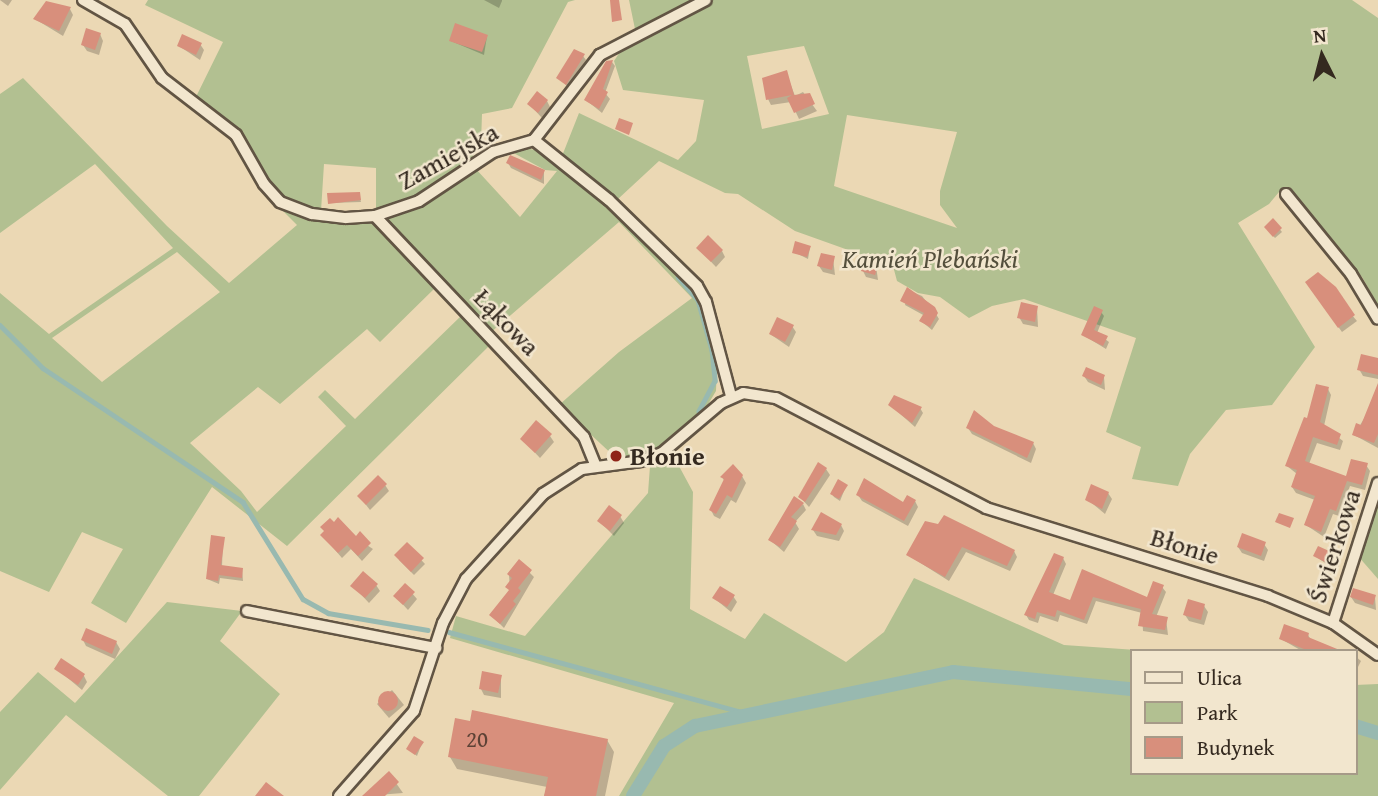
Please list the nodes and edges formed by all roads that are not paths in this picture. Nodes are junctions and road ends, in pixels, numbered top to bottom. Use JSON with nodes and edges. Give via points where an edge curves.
{"nodes":[{"id":1,"x":83,"y":0,"type":"edge"},
{"id":2,"x":706,"y":0,"type":"edge"},
{"id":3,"x":534,"y":140,"type":"junction"},
{"id":4,"x":1286,"y":194,"type":"dead end"},
{"id":5,"x":376,"y":216,"type":"junction"},
{"id":6,"x":1378,"y":319,"type":"edge"},
{"id":7,"x":731,"y":396,"type":"junction"},
{"id":8,"x":596,"y":466,"type":"junction"},
{"id":9,"x":1378,"y":484,"type":"edge"},
{"id":10,"x":247,"y":611,"type":"dead end"},
{"id":11,"x":1333,"y":623,"type":"junction"},
{"id":12,"x":436,"y":648,"type":"junction"},
{"id":13,"x":1378,"y":655,"type":"edge"},
{"id":14,"x":339,"y":796,"type":"edge"}],
"edges":[{"from":1,"to":5,"type":"street","name":"Zamiejska","via":[[125,24],[162,78],[236,135],[264,184],[281,202],[329,217]]},
{"from":2,"to":3,"type":"street","name":"Zamiejska","via":[[600,55]]},
{"from":3,"to":5,"type":"street","name":"Zamiejska","via":[[493,152],[435,193]]},
{"from":3,"to":7,"type":"street","via":[[609,200],[697,286],[706,302]]},
{"from":4,"to":6,"type":"street","via":[[1351,274]]},
{"from":5,"to":8,"type":"street","name":"Łąkowa","via":[[583,437]]},
{"from":7,"to":8,"type":"street","via":[[662,453],[640,461]]},
{"from":7,"to":11,"type":"street","name":"Błonie","via":[[754,393],[776,398],[986,508],[1268,596]]},
{"from":8,"to":12,"type":"street","via":[[555,483],[479,562],[452,602]]},
{"from":9,"to":11,"type":"street","name":"Świerkowa"},
{"from":10,"to":12,"type":"street"},
{"from":11,"to":13,"type":"street","name":"Błonie"},
{"from":12,"to":14,"type":"street","via":[[414,711]]}]}
